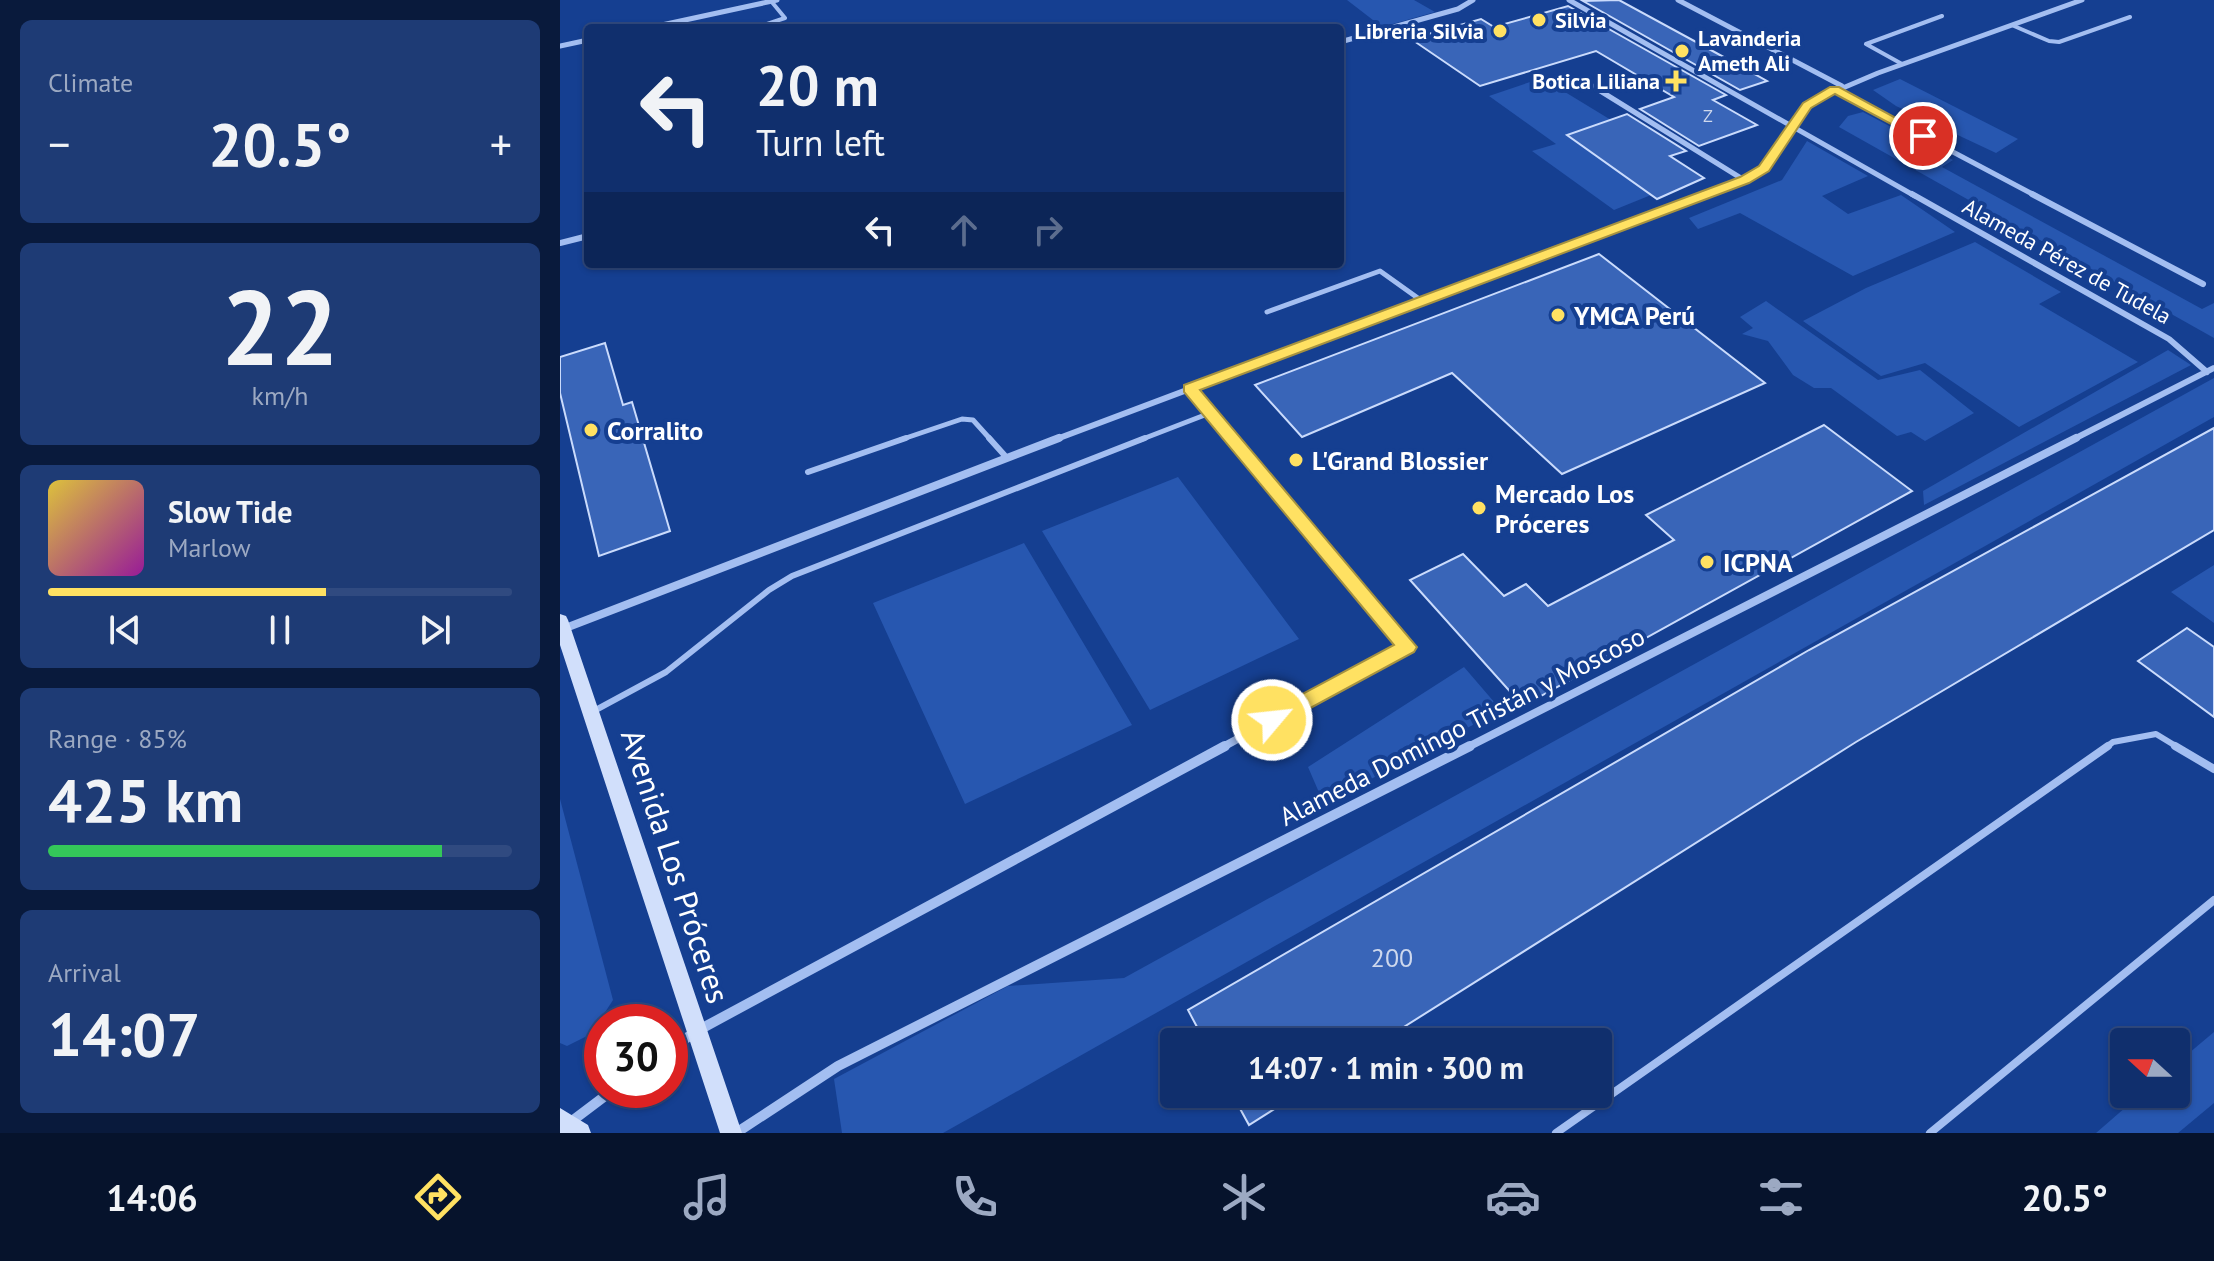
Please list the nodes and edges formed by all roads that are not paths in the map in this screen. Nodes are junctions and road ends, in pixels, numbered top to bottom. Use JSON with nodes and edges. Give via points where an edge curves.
{"nodes":[{"id":1,"x":1473,"y":0,"type":"edge"},
{"id":2,"x":1569,"y":0,"type":"edge"},
{"id":3,"x":1678,"y":0,"type":"edge"},
{"id":4,"x":2082,"y":0,"type":"edge"},
{"id":5,"x":774,"y":1,"type":"edge"},
{"id":6,"x":1942,"y":16,"type":"dead end"},
{"id":7,"x":2130,"y":17,"type":"dead end"},
{"id":8,"x":667,"y":24,"type":"edge"},
{"id":9,"x":767,"y":24,"type":"edge"},
{"id":10,"x":2014,"y":26,"type":"junction"},
{"id":11,"x":584,"y":41,"type":"edge"},
{"id":12,"x":1344,"y":41,"type":"edge"},
{"id":13,"x":560,"y":46,"type":"edge"},
{"id":14,"x":1902,"y":64,"type":"junction"},
{"id":15,"x":1581,"y":79,"type":"dead end"},
{"id":16,"x":1838,"y":88,"type":"junction"},
{"id":17,"x":1791,"y":126,"type":"junction"},
{"id":18,"x":1744,"y":180,"type":"junction"},
{"id":19,"x":584,"y":237,"type":"edge"},
{"id":20,"x":560,"y":243,"type":"edge"},
{"id":21,"x":2203,"y":284,"type":"dead end"},
{"id":22,"x":1422,"y":301,"type":"junction"},
{"id":23,"x":1267,"y":312,"type":"dead end"},
{"id":24,"x":2211,"y":370,"type":"edge"},
{"id":25,"x":1190,"y":388,"type":"junction"},
{"id":26,"x":1210,"y":413,"type":"junction"},
{"id":27,"x":1007,"y":458,"type":"junction"},
{"id":28,"x":808,"y":472,"type":"dead end"},
{"id":29,"x":562,"y":625,"type":"edge"},
{"id":30,"x":592,"y":712,"type":"junction"},
{"id":31,"x":2214,"y":769,"type":"edge"},
{"id":32,"x":2214,"y":900,"type":"edge"},
{"id":33,"x":697,"y":1031,"type":"junction"},
{"id":34,"x":688,"y":1037,"type":"edge"},
{"id":35,"x":590,"y":1108,"type":"edge"},
{"id":36,"x":567,"y":1126,"type":"edge"},
{"id":37,"x":734,"y":1133,"type":"edge"},
{"id":38,"x":1556,"y":1133,"type":"edge"},
{"id":39,"x":1930,"y":1133,"type":"edge"}],
"edges":[{"from":1,"to":12,"type":"street","via":[[1458,9]]},
{"from":2,"to":17,"type":"street","name":"Alameda Pérez de Tudela"},
{"from":3,"to":16,"type":"street"},
{"from":4,"to":10,"type":"street"},
{"from":5,"to":8,"type":"street"},
{"from":5,"to":9,"type":"lane","via":[[785,18]]},
{"from":6,"to":14,"type":"lane","via":[[1866,44]]},
{"from":7,"to":10,"type":"lane","via":[[2059,42]]},
{"from":10,"to":14,"type":"street"},
{"from":11,"to":13,"type":"street"},
{"from":14,"to":16,"type":"street"},
{"from":15,"to":18,"type":"street"},
{"from":16,"to":17,"type":"street","via":[[1807,106]]},
{"from":16,"to":21,"type":"street"},
{"from":17,"to":18,"type":"street","via":[[1764,169]]},
{"from":17,"to":24,"type":"street","name":"Alameda Pérez de Tudela","via":[[2169,339]]},
{"from":18,"to":22,"type":"street"},
{"from":19,"to":20,"type":"street"},
{"from":22,"to":23,"type":"lane","via":[[1380,271]]},
{"from":22,"to":25,"type":"street"},
{"from":24,"to":37,"type":"street","name":"Alameda Domingo Tristán y Moscoso","via":[[838,1066]]},
{"from":25,"to":26,"type":"street"},
{"from":25,"to":27,"type":"street"},
{"from":26,"to":30,"type":"lane","via":[[792,576],[666,672]]},
{"from":26,"to":33,"type":"street","via":[[1407,647]]},
{"from":27,"to":28,"type":"lane","via":[[973,420],[962,419]]},
{"from":27,"to":29,"type":"street"},
{"from":29,"to":30,"type":"main road","name":"Avenida Los Próceres"},
{"from":30,"to":33,"type":"main road","name":"Avenida Los Próceres"},
{"from":31,"to":38,"type":"lane","via":[[2156,734],[2113,742]]},
{"from":32,"to":39,"type":"lane"},
{"from":33,"to":34,"type":"street"},
{"from":33,"to":37,"type":"main road","name":"Avenida Los Próceres"},
{"from":35,"to":36,"type":"street"}]}
